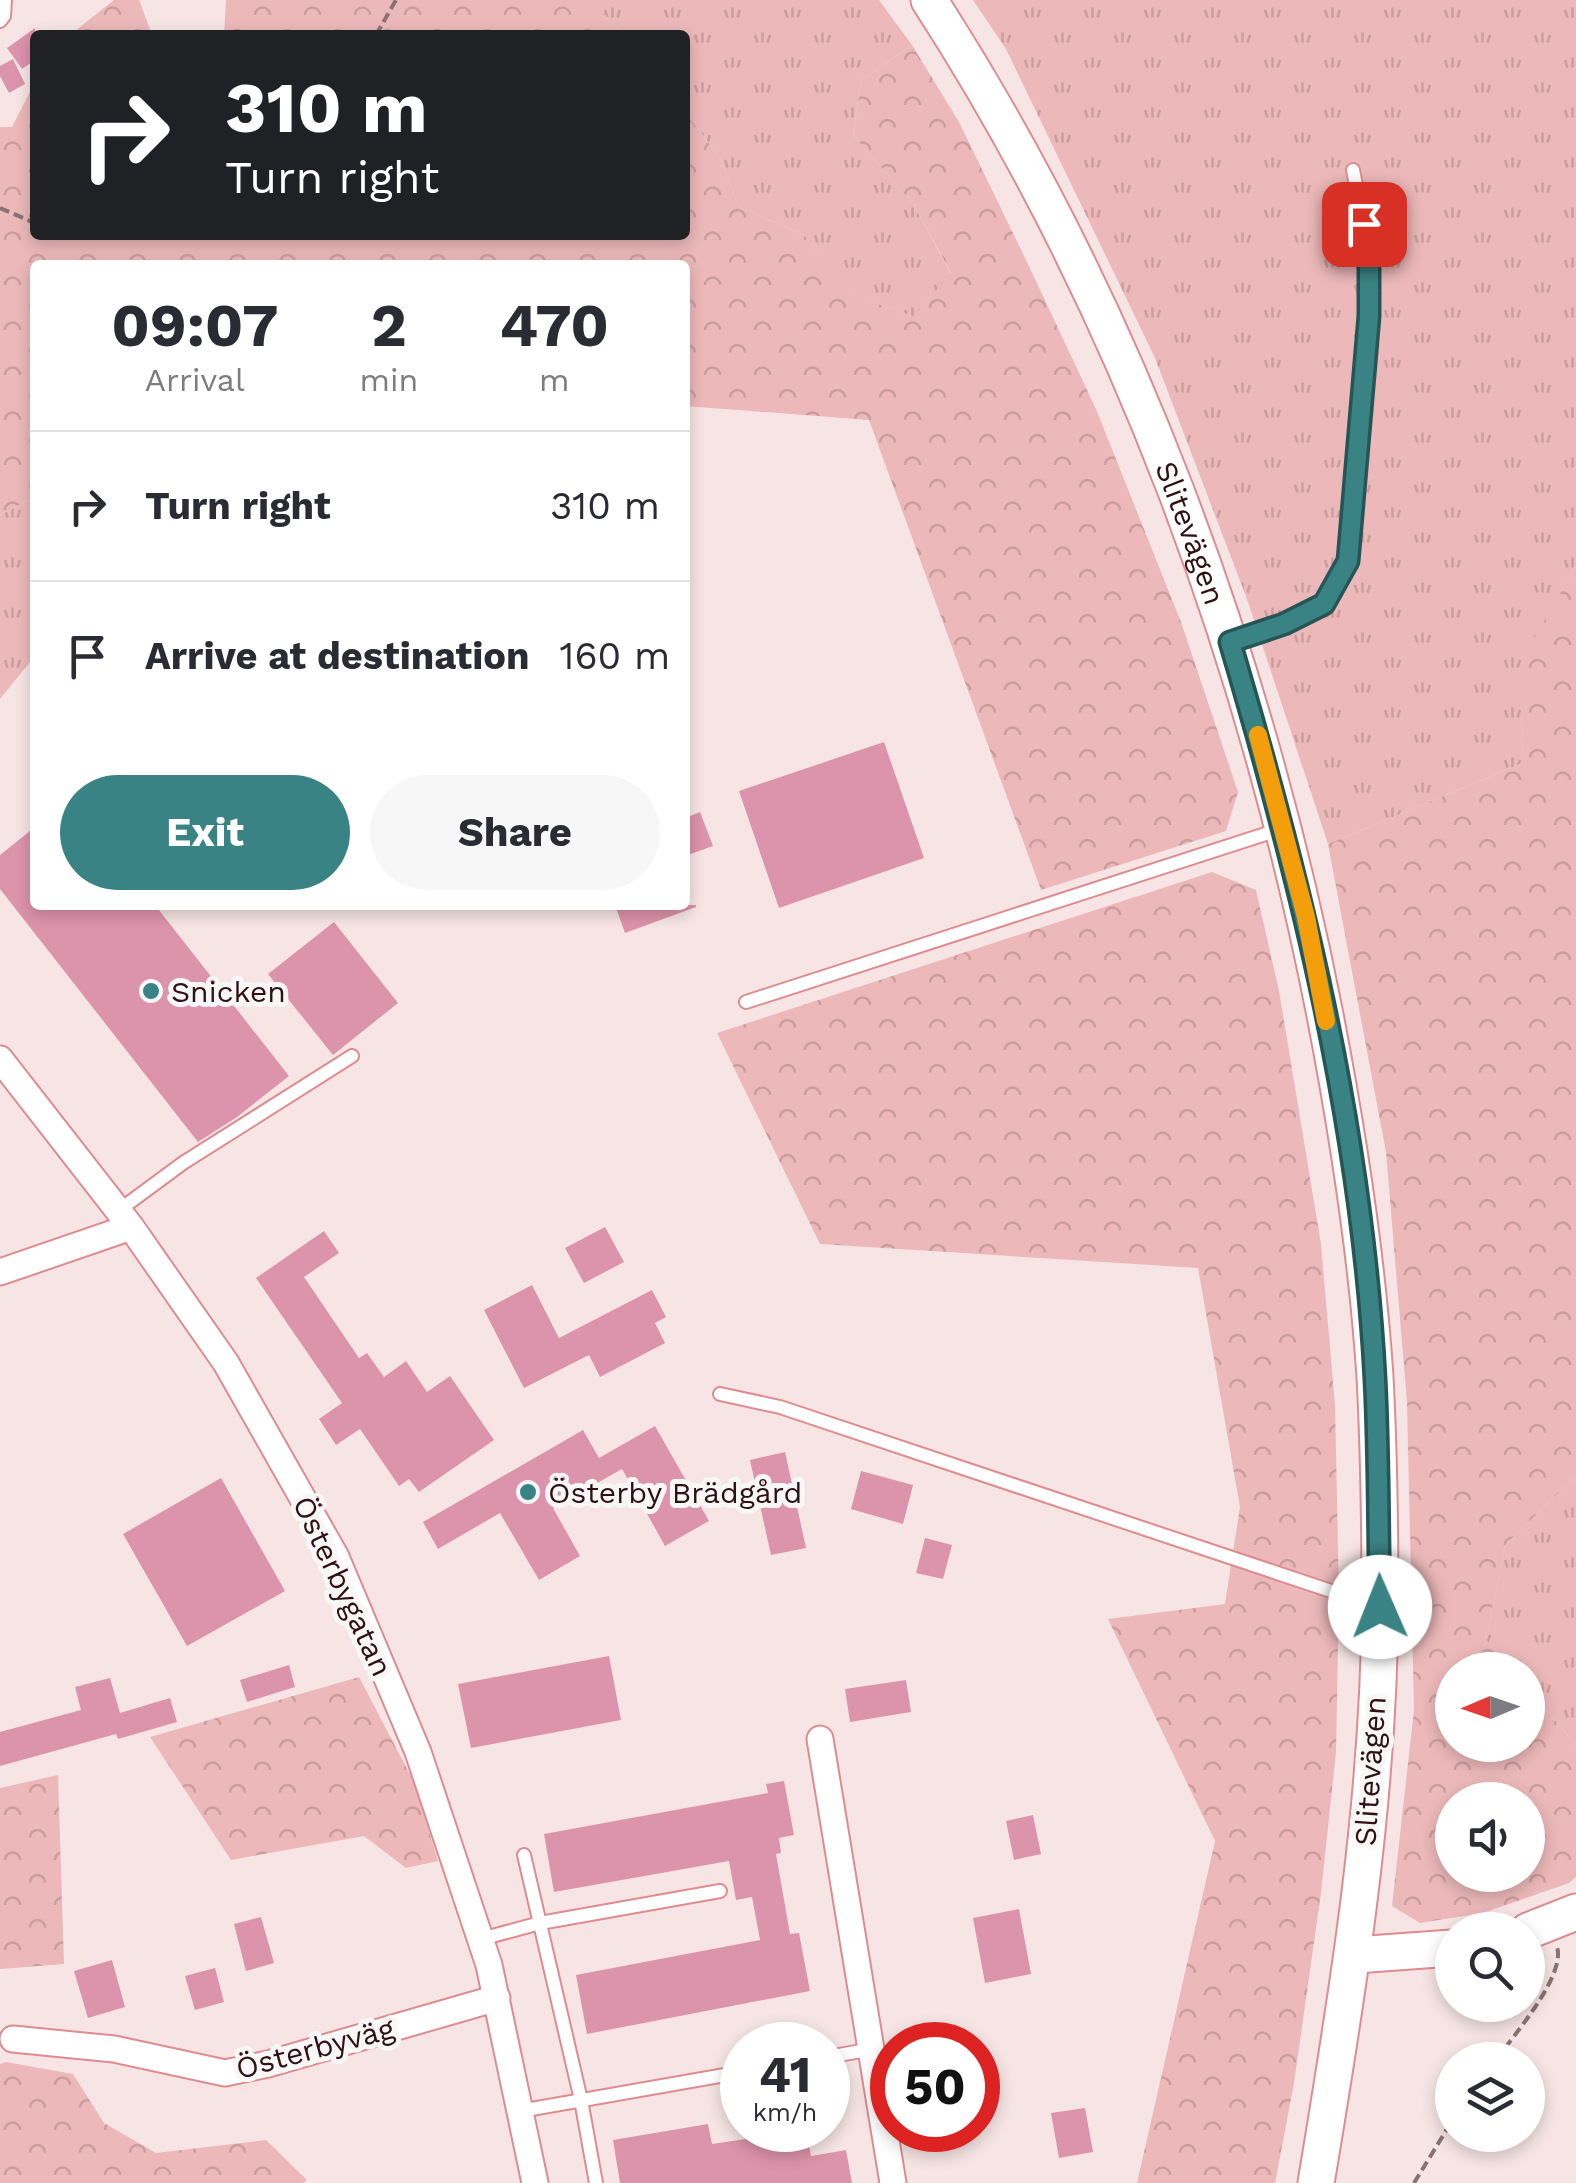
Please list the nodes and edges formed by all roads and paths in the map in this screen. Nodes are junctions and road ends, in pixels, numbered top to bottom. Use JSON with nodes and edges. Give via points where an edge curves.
{"nodes":[{"id":1,"x":4,"y":0,"type":"edge"},
{"id":2,"x":396,"y":0,"type":"edge"},
{"id":3,"x":929,"y":0,"type":"edge"},
{"id":4,"x":0,"y":21,"type":"edge"},
{"id":5,"x":379,"y":30,"type":"edge"},
{"id":6,"x":1353,"y":170,"type":"dead end"},
{"id":7,"x":0,"y":208,"type":"edge"},
{"id":8,"x":30,"y":221,"type":"edge"},
{"id":9,"x":1230,"y":642,"type":"junction"},
{"id":10,"x":1283,"y":828,"type":"junction"},
{"id":11,"x":746,"y":1002,"type":"dead end"},
{"id":12,"x":352,"y":1056,"type":"dead end"},
{"id":13,"x":0,"y":1059,"type":"edge"},
{"id":14,"x":124,"y":1219,"type":"junction"},
{"id":15,"x":0,"y":1272,"type":"edge"},
{"id":16,"x":720,"y":1394,"type":"dead end"},
{"id":17,"x":1380,"y":1607,"type":"junction"},
{"id":18,"x":820,"y":1739,"type":"dead end"},
{"id":19,"x":524,"y":1855,"type":"dead end"},
{"id":20,"x":720,"y":1891,"type":"dead end"},
{"id":21,"x":1551,"y":1922,"type":"edge"},
{"id":22,"x":540,"y":1923,"type":"junction"},
{"id":23,"x":481,"y":1939,"type":"junction"},
{"id":24,"x":1435,"y":1949,"type":"edge"},
{"id":25,"x":1354,"y":1954,"type":"junction"},
{"id":26,"x":496,"y":1998,"type":"junction"},
{"id":27,"x":870,"y":2038,"type":"edge"},
{"id":28,"x":13,"y":2039,"type":"dead end"},
{"id":29,"x":1509,"y":2042,"type":"edge"},
{"id":30,"x":720,"y":2076,"type":"edge"},
{"id":31,"x":581,"y":2100,"type":"junction"},
{"id":32,"x":520,"y":2111,"type":"junction"},
{"id":33,"x":1435,"y":2148,"type":"edge"},
{"id":34,"x":889,"y":2152,"type":"edge"},
{"id":35,"x":535,"y":2183,"type":"edge"},
{"id":36,"x":596,"y":2183,"type":"edge"},
{"id":37,"x":894,"y":2183,"type":"edge"},
{"id":38,"x":1316,"y":2183,"type":"edge"},
{"id":39,"x":1414,"y":2183,"type":"edge"}],
"edges":[{"from":1,"to":4,"type":"lane"},
{"from":2,"to":5,"type":"path"},
{"from":3,"to":9,"type":"main road","name":"Slitevägen","via":[[997,112],[1092,296]]},
{"from":6,"to":9,"type":"lane","via":[[1369,251],[1369,316],[1348,561],[1324,604]]},
{"from":7,"to":8,"type":"path"},
{"from":9,"to":10,"type":"main road","name":"Slitevägen"},
{"from":10,"to":11,"type":"lane"},
{"from":10,"to":17,"type":"main road","name":"Slitevägen","via":[[1342,1103],[1362,1246],[1375,1378]]},
{"from":12,"to":14,"type":"lane","via":[[183,1163]]},
{"from":13,"to":14,"type":"street","name":"Österbygatan"},
{"from":14,"to":15,"type":"street"},
{"from":14,"to":23,"type":"street","name":"Österbygatan","via":[[226,1364],[336,1557],[418,1752]]},
{"from":16,"to":17,"type":"lane","via":[[780,1406]]},
{"from":17,"to":25,"type":"main road","name":"Slitevägen"},
{"from":18,"to":27,"type":"street"},
{"from":19,"to":22,"type":"lane"},
{"from":20,"to":22,"type":"lane"},
{"from":21,"to":29,"type":"path","via":[[1560,1956]]},
{"from":22,"to":23,"type":"lane"},
{"from":22,"to":31,"type":"lane"},
{"from":23,"to":26,"type":"street","name":"Österbygatan"},
{"from":24,"to":25,"type":"main road"},
{"from":25,"to":38,"type":"main road","name":"Slitevägen"},
{"from":26,"to":28,"type":"street","name":"Österbyväg","via":[[225,2073],[114,2049]]},
{"from":26,"to":32,"type":"street","name":"Österbygatan"},
{"from":30,"to":31,"type":"lane"},
{"from":31,"to":32,"type":"lane"},
{"from":31,"to":36,"type":"lane"},
{"from":32,"to":35,"type":"street","name":"Österbygatan"},
{"from":33,"to":39,"type":"path"},
{"from":34,"to":37,"type":"street"}]}
